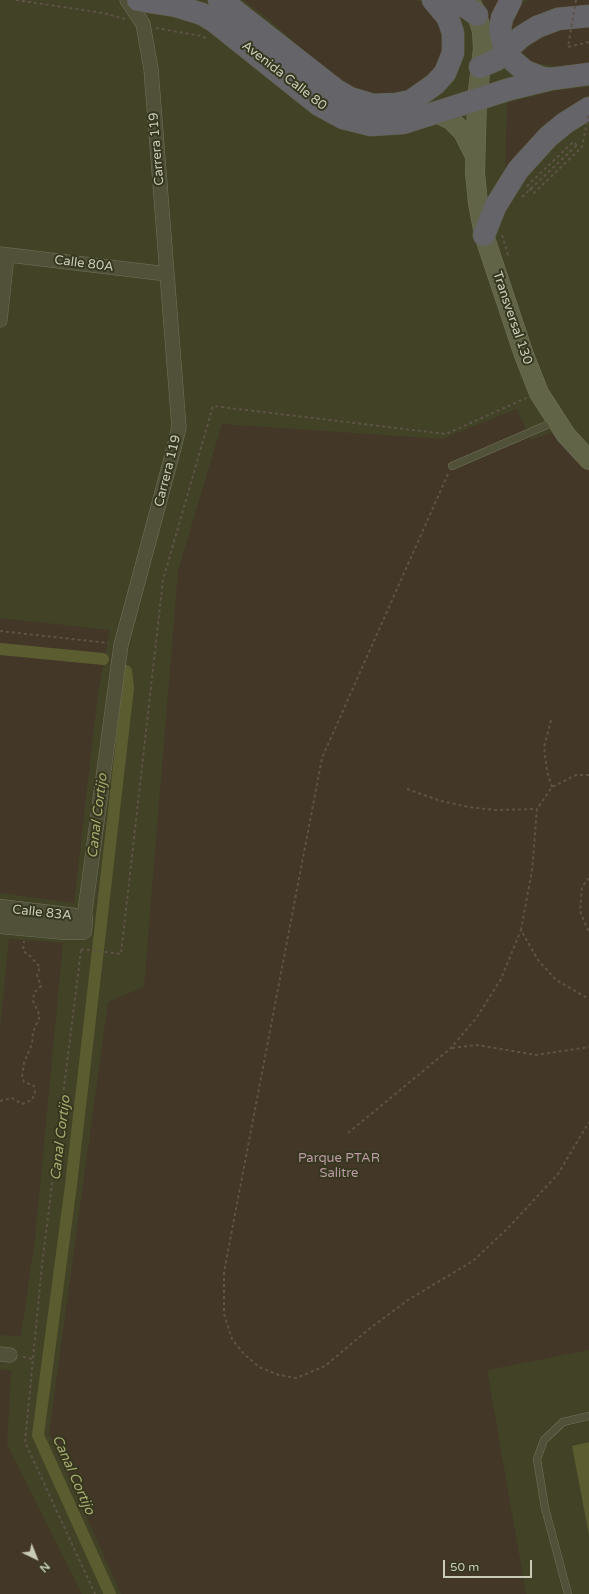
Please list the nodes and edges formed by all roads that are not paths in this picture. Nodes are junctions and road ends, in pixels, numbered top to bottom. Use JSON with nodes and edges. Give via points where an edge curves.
{"nodes":[{"id":1,"x":127,"y":0,"type":"edge"},
{"id":2,"x":138,"y":0,"type":"edge"},
{"id":3,"x":219,"y":0,"type":"edge"},
{"id":4,"x":433,"y":0,"type":"edge"},
{"id":5,"x":456,"y":0,"type":"edge"},
{"id":6,"x":511,"y":0,"type":"edge"},
{"id":7,"x":473,"y":7,"type":"edge"},
{"id":8,"x":589,"y":16,"type":"edge"},
{"id":9,"x":506,"y":51,"type":"junction"},
{"id":10,"x":480,"y":67,"type":"junction"},
{"id":11,"x":589,"y":74,"type":"edge"},
{"id":12,"x":551,"y":79,"type":"junction"},
{"id":13,"x":477,"y":99,"type":"junction"},
{"id":14,"x":589,"y":108,"type":"edge"},
{"id":15,"x":437,"y":113,"type":"junction"},
{"id":16,"x":475,"y":159,"type":"junction"},
{"id":17,"x":493,"y":235,"type":"junction"},
{"id":18,"x":4,"y":255,"type":"edge"},
{"id":19,"x":167,"y":274,"type":"junction"},
{"id":20,"x":0,"y":320,"type":"edge"},
{"id":21,"x":556,"y":421,"type":"junction"},
{"id":22,"x":589,"y":460,"type":"edge"},
{"id":23,"x":452,"y":466,"type":"road end"},
{"id":24,"x":0,"y":908,"type":"edge"},
{"id":25,"x":84,"y":918,"type":"junction"},
{"id":26,"x":0,"y":925,"type":"edge"},
{"id":27,"x":589,"y":1416,"type":"edge"},
{"id":28,"x":568,"y":1594,"type":"edge"}],
"edges":[{"from":1,"to":19,"type":"street","name":"Carrera 119","via":[[143,24],[147,39]]},
{"from":2,"to":15,"type":"highway","name":"Avenida Calle 80","via":[[189,10],[215,22],[308,97],[342,118],[371,125],[387,125]]},
{"from":3,"to":4,"type":"highway","name":"Avenida Calle 80","via":[[336,90],[350,98],[373,105],[411,101],[445,73],[454,53],[453,33],[448,18]]},
{"from":5,"to":7,"type":"highway"},
{"from":6,"to":9,"type":"highway","via":[[502,18],[500,29]]},
{"from":7,"to":10,"type":"main road","name":"Transversal 130","via":[[482,32]]},
{"from":8,"to":9,"type":"highway","via":[[550,21],[529,31]]},
{"from":9,"to":10,"type":"highway","via":[[496,60]]},
{"from":9,"to":12,"type":"highway","via":[[525,71]]},
{"from":10,"to":13,"type":"main road","name":"Transversal 130"},
{"from":11,"to":12,"type":"highway"},
{"from":12,"to":13,"type":"highway","name":"Avenida Calle 80"},
{"from":13,"to":15,"type":"highway","name":"Avenida Calle 80"},
{"from":13,"to":16,"type":"main road","name":"Transversal 130"},
{"from":14,"to":17,"type":"highway","via":[[548,138],[518,170],[495,207]]},
{"from":15,"to":16,"type":"main road","name":"Transversal 130","via":[[451,120],[463,132]]},
{"from":16,"to":17,"type":"main road","name":"Transversal 130","via":[[476,188]]},
{"from":17,"to":21,"type":"main road","name":"Transversal 130","via":[[519,341],[539,393]]},
{"from":18,"to":19,"type":"street","name":"Calle 80A"},
{"from":18,"to":20,"type":"street"},
{"from":19,"to":25,"type":"street","name":"Carrera 119","via":[[179,427],[121,645]]},
{"from":21,"to":22,"type":"main road","name":"Transversal 130"},
{"from":21,"to":23,"type":"lane"},
{"from":24,"to":25,"type":"street","name":"Calle 83A"},
{"from":25,"to":26,"type":"street","name":"Calle 83A","via":[[83,931]]},
{"from":27,"to":28,"type":"lane","via":[[563,1422],[544,1440],[537,1459],[545,1508]]}]}
